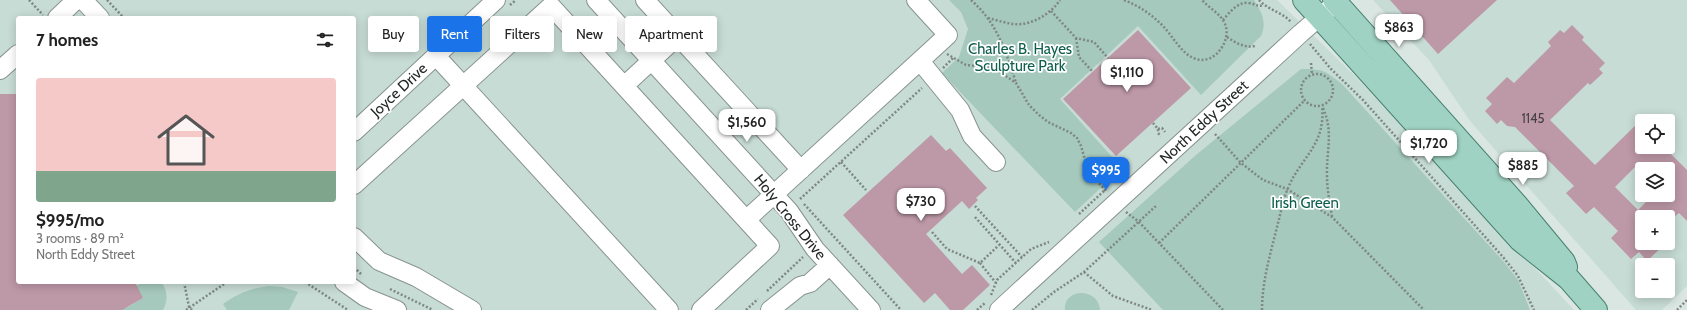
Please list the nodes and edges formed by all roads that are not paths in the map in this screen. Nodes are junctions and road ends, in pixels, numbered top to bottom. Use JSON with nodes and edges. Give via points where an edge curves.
{"nodes":[{"id":1,"x":76,"y":0,"type":"edge"},
{"id":2,"x":83,"y":0,"type":"edge"},
{"id":3,"x":496,"y":0,"type":"edge"},
{"id":4,"x":596,"y":0,"type":"edge"},
{"id":5,"x":645,"y":0,"type":"edge"},
{"id":6,"x":916,"y":0,"type":"edge"},
{"id":7,"x":1304,"y":0,"type":"edge"},
{"id":8,"x":1337,"y":1,"type":"edge"},
{"id":9,"x":59,"y":16,"type":"edge"},
{"id":10,"x":98,"y":16,"type":"edge"},
{"id":11,"x":660,"y":16,"type":"edge"},
{"id":12,"x":1319,"y":17,"type":"junction"},
{"id":13,"x":661,"y":52,"type":"edge"},
{"id":14,"x":693,"y":52,"type":"edge"},
{"id":15,"x":16,"y":56,"type":"edge"},
{"id":16,"x":436,"y":56,"type":"junction"},
{"id":17,"x":652,"y":61,"type":"junction"},
{"id":18,"x":920,"y":61,"type":"junction"},
{"id":19,"x":0,"y":70,"type":"edge"},
{"id":20,"x":463,"y":85,"type":"junction"},
{"id":21,"x":624,"y":86,"type":"junction"},
{"id":22,"x":356,"y":130,"type":"edge"},
{"id":23,"x":996,"y":162,"type":"dead end"},
{"id":24,"x":801,"y":170,"type":"junction"},
{"id":25,"x":356,"y":183,"type":"edge"},
{"id":26,"x":774,"y":195,"type":"junction"},
{"id":27,"x":747,"y":219,"type":"junction"},
{"id":28,"x":356,"y":239,"type":"edge"},
{"id":29,"x":826,"y":262,"type":"junction"},
{"id":30,"x":1569,"y":280,"type":"junction"},
{"id":31,"x":347,"y":284,"type":"edge"},
{"id":32,"x":1004,"y":309,"type":"edge"},
{"id":33,"x":398,"y":310,"type":"edge"},
{"id":34,"x":472,"y":310,"type":"edge"},
{"id":35,"x":669,"y":310,"type":"edge"},
{"id":36,"x":701,"y":310,"type":"edge"},
{"id":37,"x":770,"y":310,"type":"edge"},
{"id":38,"x":871,"y":310,"type":"edge"},
{"id":39,"x":1596,"y":310,"type":"edge"}],
"edges":[{"from":1,"to":9,"type":"street"},
{"from":2,"to":10,"type":"street"},
{"from":3,"to":16,"type":"street","name":"Joyce Drive"},
{"from":4,"to":17,"type":"street","name":"Holy Cross Drive"},
{"from":5,"to":11,"type":"street"},
{"from":6,"to":18,"type":"street","via":[[948,35]]},
{"from":7,"to":12,"type":"main road"},
{"from":8,"to":12,"type":"street","name":"North Eddy Street"},
{"from":8,"to":30,"type":"main road","via":[[1516,204],[1564,262]]},
{"from":12,"to":30,"type":"main road","via":[[1520,240]]},
{"from":12,"to":32,"type":"street","name":"North Eddy Street"},
{"from":13,"to":17,"type":"street"},
{"from":14,"to":24,"type":"street"},
{"from":15,"to":19,"type":"street"},
{"from":16,"to":20,"type":"street"},
{"from":16,"to":22,"type":"street","name":"Joyce Drive"},
{"from":17,"to":21,"type":"street"},
{"from":17,"to":26,"type":"street","name":"Holy Cross Drive"},
{"from":18,"to":23,"type":"street","via":[[960,110],[972,136]]},
{"from":18,"to":24,"type":"street"},
{"from":20,"to":21,"type":"street","via":[[551,6]]},
{"from":20,"to":25,"type":"street"},
{"from":20,"to":35,"type":"street"},
{"from":21,"to":27,"type":"street"},
{"from":24,"to":26,"type":"street"},
{"from":26,"to":27,"type":"street"},
{"from":26,"to":29,"type":"street","name":"Holy Cross Drive","via":[[789,211]]},
{"from":27,"to":36,"type":"street","via":[[770,246]]},
{"from":28,"to":34,"type":"street","via":[[379,261],[416,277]]},
{"from":29,"to":37,"type":"street","via":[[810,283],[800,286]]},
{"from":29,"to":38,"type":"street","name":"Holy Cross Drive"},
{"from":30,"to":39,"type":"main road"},
{"from":31,"to":33,"type":"street","via":[[365,297]]}]}
